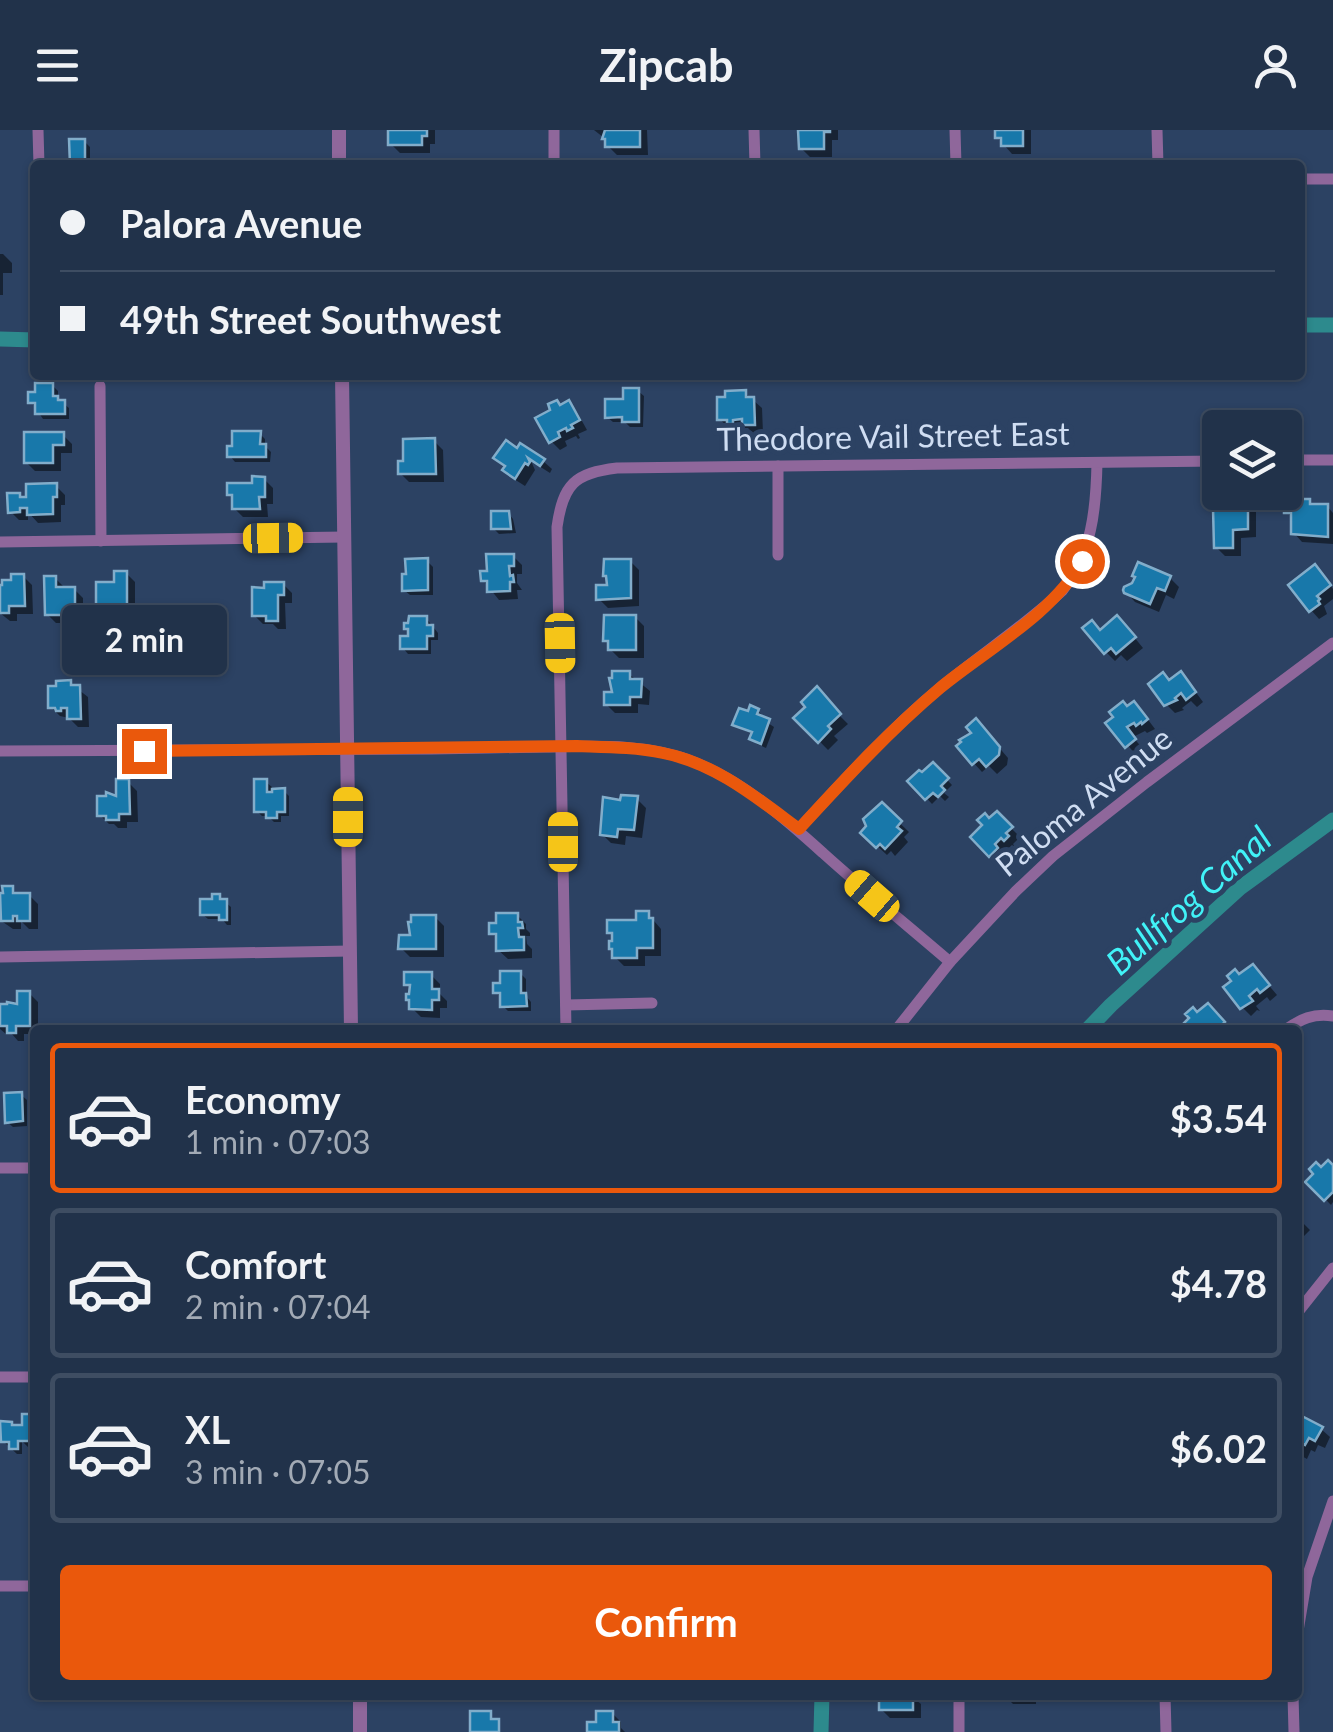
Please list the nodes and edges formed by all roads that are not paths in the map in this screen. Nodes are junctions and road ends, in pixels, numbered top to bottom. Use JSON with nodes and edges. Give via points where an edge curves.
{"nodes":[{"id":1,"x":38,"y":130,"type":"edge"},
{"id":2,"x":339,"y":130,"type":"edge"},
{"id":3,"x":554,"y":130,"type":"edge"},
{"id":4,"x":754,"y":130,"type":"edge"},
{"id":5,"x":955,"y":130,"type":"edge"},
{"id":6,"x":1157,"y":130,"type":"edge"},
{"id":7,"x":39,"y":160,"type":"edge"},
{"id":8,"x":340,"y":160,"type":"edge"},
{"id":9,"x":554,"y":160,"type":"edge"},
{"id":10,"x":754,"y":160,"type":"edge"},
{"id":11,"x":956,"y":160,"type":"edge"},
{"id":12,"x":1158,"y":160,"type":"edge"},
{"id":13,"x":1305,"y":179,"type":"edge"},
{"id":14,"x":1333,"y":179,"type":"edge"},
{"id":15,"x":342,"y":380,"type":"edge"},
{"id":16,"x":100,"y":386,"type":"dead end"},
{"id":17,"x":1302,"y":460,"type":"edge"},
{"id":18,"x":1333,"y":460,"type":"edge"},
{"id":19,"x":1202,"y":461,"type":"edge"},
{"id":20,"x":1097,"y":463,"type":"junction"},
{"id":21,"x":778,"y":466,"type":"junction"},
{"id":22,"x":344,"y":537,"type":"junction"},
{"id":23,"x":101,"y":541,"type":"junction"},
{"id":24,"x":0,"y":542,"type":"edge"},
{"id":25,"x":778,"y":556,"type":"dead end"},
{"id":26,"x":1333,"y":643,"type":"edge"},
{"id":27,"x":562,"y":747,"type":"junction"},
{"id":28,"x":348,"y":750,"type":"junction"},
{"id":29,"x":0,"y":751,"type":"edge"},
{"id":30,"x":799,"y":829,"type":"junction"},
{"id":31,"x":350,"y":951,"type":"junction"},
{"id":32,"x":0,"y":956,"type":"edge"},
{"id":33,"x":950,"y":962,"type":"junction"},
{"id":34,"x":652,"y":1003,"type":"dead end"},
{"id":35,"x":566,"y":1006,"type":"junction"},
{"id":36,"x":1333,"y":1016,"type":"edge"},
{"id":37,"x":351,"y":1025,"type":"edge"},
{"id":38,"x":566,"y":1025,"type":"edge"},
{"id":39,"x":900,"y":1025,"type":"edge"},
{"id":40,"x":1292,"y":1025,"type":"edge"},
{"id":41,"x":0,"y":1168,"type":"edge"},
{"id":42,"x":30,"y":1168,"type":"edge"},
{"id":43,"x":1333,"y":1268,"type":"edge"},
{"id":44,"x":1302,"y":1307,"type":"edge"},
{"id":45,"x":0,"y":1377,"type":"edge"},
{"id":46,"x":30,"y":1377,"type":"edge"},
{"id":47,"x":1333,"y":1501,"type":"edge"},
{"id":48,"x":0,"y":1586,"type":"edge"},
{"id":49,"x":30,"y":1586,"type":"edge"},
{"id":50,"x":1302,"y":1606,"type":"edge"},
{"id":51,"x":360,"y":1700,"type":"edge"},
{"id":52,"x":959,"y":1700,"type":"edge"},
{"id":53,"x":1165,"y":1700,"type":"edge"},
{"id":54,"x":1292,"y":1700,"type":"edge"},
{"id":55,"x":360,"y":1732,"type":"edge"},
{"id":56,"x":959,"y":1732,"type":"edge"},
{"id":57,"x":1166,"y":1732,"type":"edge"},
{"id":58,"x":1294,"y":1732,"type":"edge"}],
"edges":[{"from":1,"to":7,"type":"street"},
{"from":2,"to":8,"type":"street"},
{"from":3,"to":9,"type":"street"},
{"from":4,"to":10,"type":"street"},
{"from":5,"to":11,"type":"street"},
{"from":6,"to":12,"type":"street"},
{"from":13,"to":14,"type":"street"},
{"from":15,"to":22,"type":"street"},
{"from":16,"to":23,"type":"street"},
{"from":17,"to":18,"type":"street"},
{"from":19,"to":20,"type":"street","name":"Theodore Vail Street East"},
{"from":20,"to":21,"type":"street","name":"Theodore Vail Street East"},
{"from":20,"to":30,"type":"street","via":[[1089,544],[1062,592],[913,712]]},
{"from":21,"to":25,"type":"street"},
{"from":21,"to":27,"type":"street","name":"Theodore Vail Street East","via":[[617,468],[570,484],[558,527]]},
{"from":22,"to":23,"type":"street"},
{"from":22,"to":28,"type":"street"},
{"from":23,"to":24,"type":"street"},
{"from":26,"to":33,"type":"street","name":"Paloma Avenue","via":[[1084,830]]},
{"from":27,"to":28,"type":"street"},
{"from":27,"to":30,"type":"street","via":[[640,749],[690,760]]},
{"from":27,"to":35,"type":"street"},
{"from":28,"to":29,"type":"street"},
{"from":28,"to":31,"type":"street"},
{"from":30,"to":33,"type":"street"},
{"from":31,"to":32,"type":"street"},
{"from":31,"to":37,"type":"street"},
{"from":33,"to":39,"type":"street","name":"Paloma Avenue"},
{"from":34,"to":35,"type":"street"},
{"from":35,"to":38,"type":"street"},
{"from":36,"to":40,"type":"street"},
{"from":41,"to":42,"type":"street"},
{"from":43,"to":44,"type":"street"},
{"from":45,"to":46,"type":"street"},
{"from":47,"to":50,"type":"street"},
{"from":48,"to":49,"type":"street"},
{"from":51,"to":55,"type":"street"},
{"from":52,"to":56,"type":"street"},
{"from":53,"to":57,"type":"street"},
{"from":54,"to":58,"type":"street"}]}
